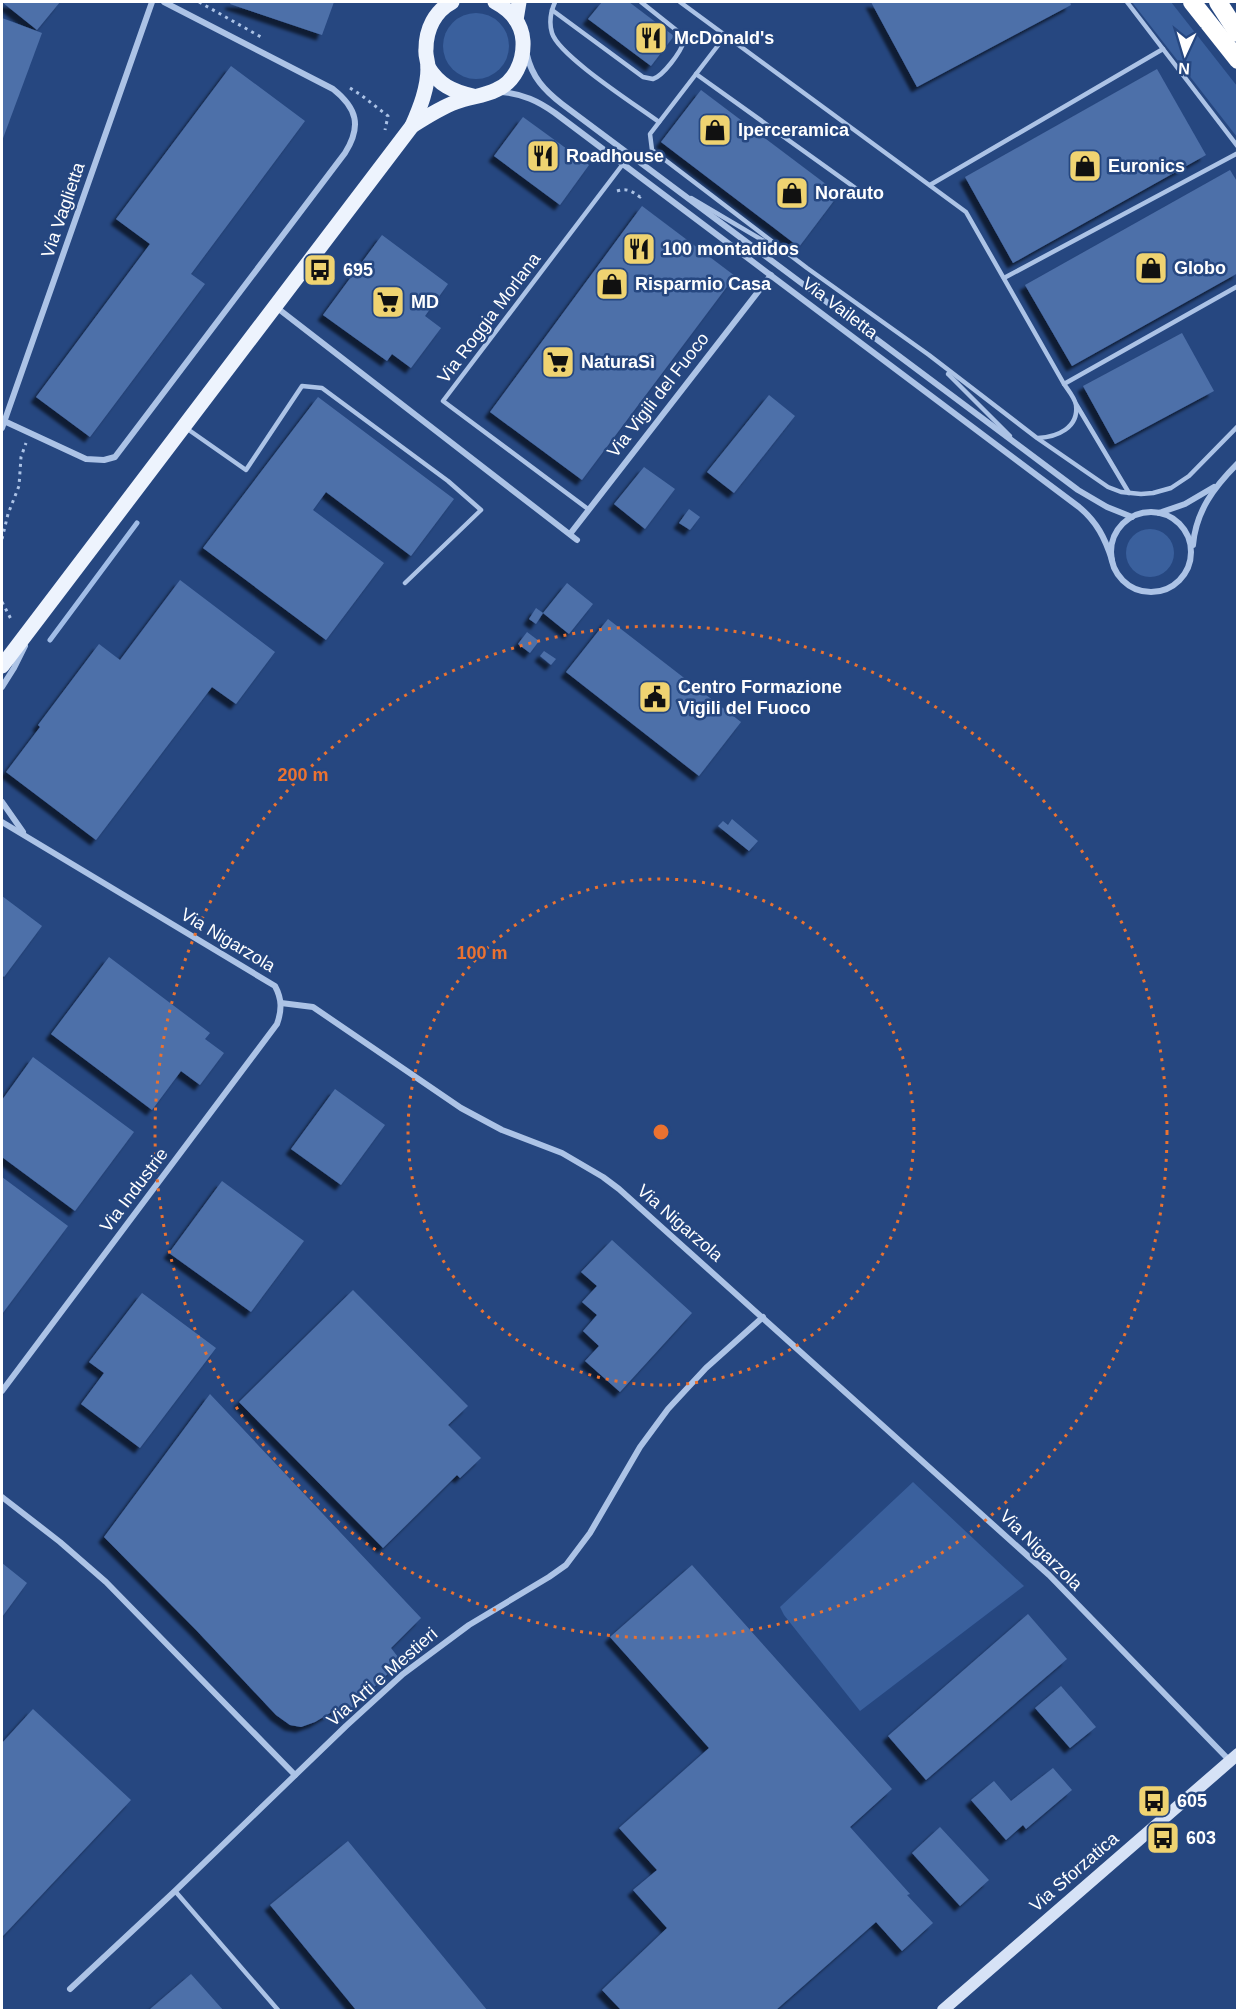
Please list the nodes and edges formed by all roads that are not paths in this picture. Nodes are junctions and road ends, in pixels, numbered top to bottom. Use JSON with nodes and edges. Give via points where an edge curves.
{"nodes":[{"id":1,"x":152,"y":2,"type":"edge"},
{"id":2,"x":164,"y":2,"type":"edge"},
{"id":3,"x":495,"y":2,"type":"edge"},
{"id":4,"x":519,"y":2,"type":"edge"},
{"id":5,"x":555,"y":2,"type":"edge"},
{"id":6,"x":641,"y":2,"type":"edge"},
{"id":7,"x":680,"y":2,"type":"edge"},
{"id":8,"x":1127,"y":2,"type":"edge"},
{"id":9,"x":1192,"y":2,"type":"edge"},
{"id":10,"x":1218,"y":2,"type":"edge"},
{"id":11,"x":443,"y":4,"type":"edge"},
{"id":12,"x":552,"y":10,"type":"junction"},
{"id":13,"x":516,"y":20,"type":"junction"},
{"id":14,"x":1238,"y":33,"type":"edge"},
{"id":15,"x":726,"y":35,"type":"junction"},
{"id":16,"x":523,"y":39,"type":"junction"},
{"id":17,"x":1163,"y":50,"type":"junction"},
{"id":18,"x":1238,"y":60,"type":"edge"},
{"id":19,"x":428,"y":67,"type":"junction"},
{"id":20,"x":696,"y":74,"type":"junction"},
{"id":21,"x":495,"y":91,"type":"junction"},
{"id":22,"x":472,"y":96,"type":"junction"},
{"id":23,"x":659,"y":122,"type":"junction"},
{"id":24,"x":412,"y":126,"type":"junction"},
{"id":25,"x":1238,"y":147,"type":"edge"},
{"id":26,"x":1238,"y":153,"type":"edge"},
{"id":27,"x":623,"y":164,"type":"junction"},
{"id":28,"x":930,"y":185,"type":"junction"},
{"id":29,"x":672,"y":186,"type":"junction"},
{"id":30,"x":861,"y":192,"type":"dead end"},
{"id":31,"x":799,"y":262,"type":"junction"},
{"id":32,"x":771,"y":275,"type":"junction"},
{"id":33,"x":1004,"y":278,"type":"junction"},
{"id":34,"x":1238,"y":286,"type":"edge"},
{"id":35,"x":275,"y":307,"type":"junction"},
{"id":36,"x":929,"y":355,"type":"junction"},
{"id":37,"x":1064,"y":384,"type":"junction"},
{"id":38,"x":1076,"y":404,"type":"junction"},
{"id":39,"x":4,"y":421,"type":"junction"},
{"id":40,"x":1238,"y":426,"type":"edge"},
{"id":41,"x":184,"y":427,"type":"junction"},
{"id":42,"x":2,"y":428,"type":"edge"},
{"id":43,"x":1037,"y":438,"type":"junction"},
{"id":44,"x":1024,"y":451,"type":"junction"},
{"id":45,"x":1238,"y":463,"type":"edge"},
{"id":46,"x":1217,"y":485,"type":"junction"},
{"id":47,"x":1129,"y":493,"type":"junction"},
{"id":48,"x":588,"y":509,"type":"junction"},
{"id":49,"x":1158,"y":513,"type":"junction"},
{"id":50,"x":1132,"y":517,"type":"junction"},
{"id":51,"x":570,"y":534,"type":"junction"},
{"id":52,"x":577,"y":540,"type":"dead end"},
{"id":53,"x":1191,"y":559,"type":"junction"},
{"id":54,"x":1112,"y":560,"type":"junction"},
{"id":55,"x":405,"y":584,"type":"dead end"},
{"id":56,"x":32,"y":627,"type":"junction"},
{"id":57,"x":2,"y":665,"type":"edge"},
{"id":58,"x":2,"y":687,"type":"edge"},
{"id":59,"x":2,"y":802,"type":"edge"},
{"id":60,"x":2,"y":822,"type":"edge"},
{"id":61,"x":25,"y":835,"type":"junction"},
{"id":62,"x":281,"y":1003,"type":"junction"},
{"id":63,"x":763,"y":1317,"type":"junction"},
{"id":64,"x":2,"y":1392,"type":"edge"},
{"id":65,"x":2,"y":1497,"type":"edge"},
{"id":66,"x":1234,"y":1757,"type":"edge"},
{"id":67,"x":295,"y":1775,"type":"junction"},
{"id":68,"x":175,"y":1891,"type":"junction"},
{"id":69,"x":70,"y":1989,"type":"dead end"},
{"id":70,"x":278,"y":2010,"type":"edge"},
{"id":71,"x":943,"y":2010,"type":"edge"}],
"edges":[{"from":1,"to":39,"type":"street","name":"Via Vaglietta"},
{"from":2,"to":39,"type":"street","via":[[333,89],[353,113],[356,126],[352,140],[115,457],[86,459]]},
{"from":3,"to":13,"type":"main road"},
{"from":4,"to":13,"type":"main road"},
{"from":5,"to":12,"type":"lane"},
{"from":6,"to":12,"type":"lane","via":[[680,33],[684,41],[653,80]]},
{"from":7,"to":15,"type":"lane"},
{"from":8,"to":17,"type":"lane"},
{"from":9,"to":18,"type":"highway"},
{"from":10,"to":14,"type":"highway"},
{"from":11,"to":19,"type":"main road","via":[[426,37]]},
{"from":12,"to":23,"type":"lane","via":[[552,32],[563,51]]},
{"from":13,"to":16,"type":"main road"},
{"from":15,"to":20,"type":"lane"},
{"from":15,"to":28,"type":"lane"},
{"from":16,"to":21,"type":"main road","via":[[519,68]]},
{"from":16,"to":29,"type":"street","name":"Via Vailetta","via":[[531,69],[546,90]]},
{"from":17,"to":25,"type":"lane"},
{"from":17,"to":28,"type":"lane"},
{"from":19,"to":22,"type":"main road","via":[[444,86]]},
{"from":19,"to":24,"type":"main road","via":[[423,99]]},
{"from":20,"to":23,"type":"lane"},
{"from":20,"to":30,"type":"lane"},
{"from":21,"to":22,"type":"main road"},
{"from":21,"to":27,"type":"street","name":"Via Vailetta","via":[[521,94],[537,101]]},
{"from":22,"to":24,"type":"main road","via":[[444,106]]},
{"from":23,"to":31,"type":"lane","via":[[650,135],[652,150]]},
{"from":24,"to":35,"type":"main road"},
{"from":26,"to":33,"type":"lane"},
{"from":27,"to":32,"type":"street","name":"Via Vailetta"},
{"from":27,"to":48,"type":"lane","name":"Via Roggia Morlana","via":[[443,401]]},
{"from":28,"to":33,"type":"lane","via":[[966,212]]},
{"from":29,"to":31,"type":"lane"},
{"from":29,"to":44,"type":"street","name":"Via Vailetta"},
{"from":31,"to":36,"type":"lane"},
{"from":32,"to":48,"type":"street","name":"Via Vigili del Fuoco"},
{"from":32,"to":54,"type":"street","name":"Via Vailetta","via":[[1088,515],[1102,534]]},
{"from":33,"to":37,"type":"lane"},
{"from":34,"to":37,"type":"lane"},
{"from":35,"to":41,"type":"main road"},
{"from":35,"to":51,"type":"street"},
{"from":36,"to":43,"type":"lane"},
{"from":36,"to":44,"type":"lane"},
{"from":37,"to":38,"type":"lane"},
{"from":38,"to":43,"type":"lane","via":[[1073,420],[1065,431]]},
{"from":38,"to":47,"type":"lane"},
{"from":39,"to":42,"type":"street","name":"Via Vaglietta"},
{"from":40,"to":47,"type":"lane","via":[[1178,484],[1153,493]]},
{"from":41,"to":55,"type":"lane","via":[[246,470],[302,386],[322,388],[481,510]]},
{"from":41,"to":56,"type":"main road"},
{"from":43,"to":47,"type":"lane","via":[[1102,484]]},
{"from":44,"to":50,"type":"street","name":"Via Vailetta","via":[[1084,495]]},
{"from":45,"to":46,"type":"street"},
{"from":46,"to":49,"type":"street","via":[[1185,504]]},
{"from":46,"to":53,"type":"street","via":[[1197,521]]},
{"from":48,"to":51,"type":"street","name":"Via Vigili del Fuoco"},
{"from":49,"to":50,"type":"street"},
{"from":49,"to":53,"type":"street","via":[[1180,525],[1189,541]]},
{"from":50,"to":54,"type":"street","via":[[1115,535]]},
{"from":51,"to":52,"type":"street"},
{"from":53,"to":54,"type":"street","via":[[1178,583],[1152,592],[1126,584]]},
{"from":56,"to":57,"type":"main road"},
{"from":56,"to":58,"type":"street"},
{"from":59,"to":61,"type":"street","name":"Via Nigarzola"},
{"from":60,"to":61,"type":"street","name":"Via Nigarzola"},
{"from":61,"to":62,"type":"street","name":"Via Nigarzola","via":[[275,986]]},
{"from":62,"to":63,"type":"street","name":"Via Nigarzola","via":[[312,1007],[461,1108],[502,1130],[562,1153],[603,1177]]},
{"from":62,"to":64,"type":"street","name":"Via Industrie","via":[[277,1024]]},
{"from":63,"to":66,"type":"street","name":"Via Nigarzola","via":[[1049,1575]]},
{"from":63,"to":67,"type":"street","name":"Via Arti e Mestieri","via":[[706,1368],[668,1409],[566,1565],[418,1662]]},
{"from":65,"to":67,"type":"street","via":[[113,1588]]},
{"from":66,"to":71,"type":"street","name":"Via Sforzatica"},
{"from":67,"to":68,"type":"street","name":"Via Arti e Mestieri"},
{"from":68,"to":69,"type":"street","name":"Via Arti e Mestieri"},
{"from":68,"to":70,"type":"lane"}]}
